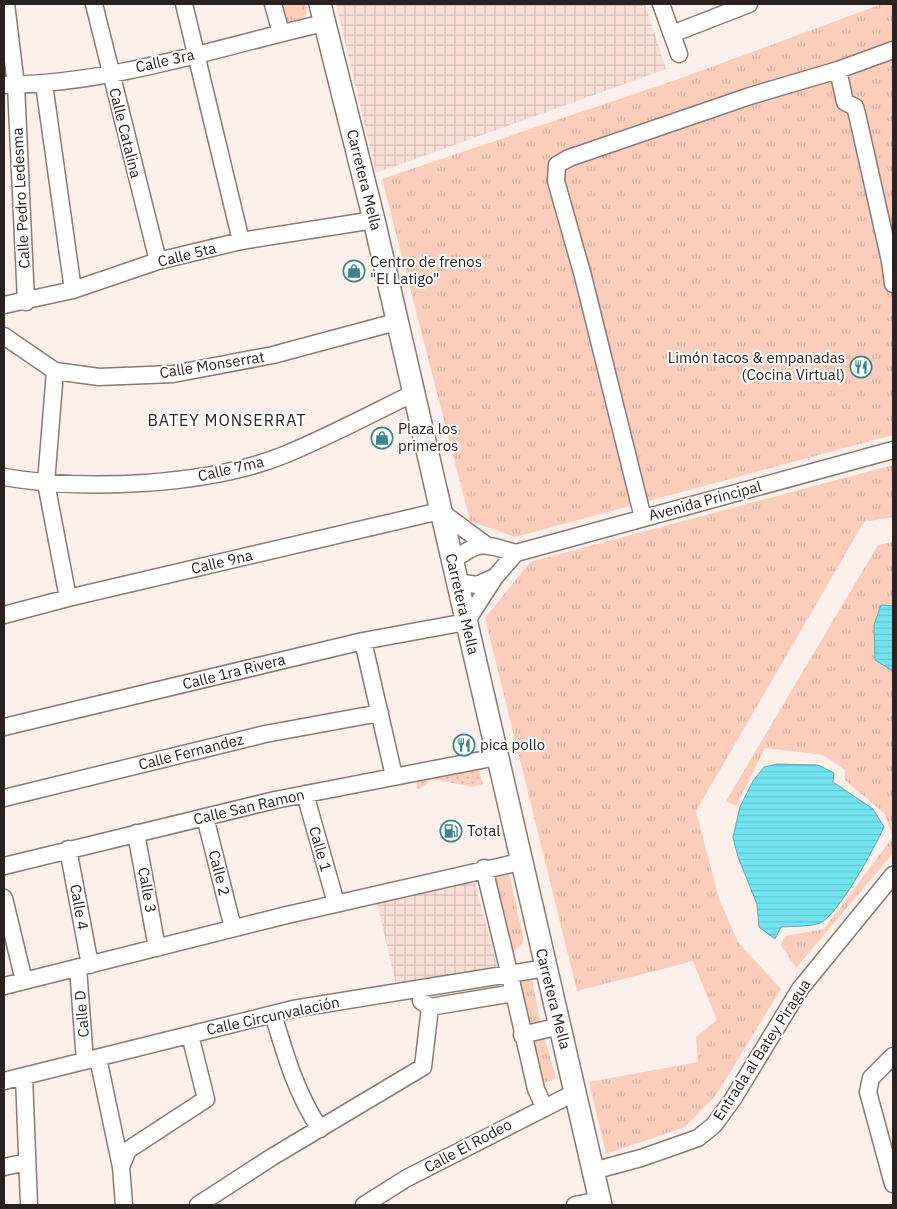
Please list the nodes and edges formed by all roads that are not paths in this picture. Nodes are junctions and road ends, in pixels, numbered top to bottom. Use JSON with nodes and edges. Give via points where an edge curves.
{"nodes":[{"id":1,"x":6,"y":4,"type":"edge"},
{"id":2,"x":94,"y":4,"type":"edge"},
{"id":3,"x":184,"y":4,"type":"edge"},
{"id":4,"x":274,"y":4,"type":"edge"},
{"id":5,"x":661,"y":4,"type":"edge"},
{"id":6,"x":749,"y":4,"type":"edge"},
{"id":7,"x":322,"y":14,"type":"edge"},
{"id":8,"x":281,"y":33,"type":"junction"},
{"id":9,"x":672,"y":34,"type":"junction"},
{"id":10,"x":893,"y":50,"type":"edge"},
{"id":11,"x":196,"y":54,"type":"junction"},
{"id":12,"x":679,"y":54,"type":"dead end"},
{"id":13,"x":838,"y":70,"type":"junction"},
{"id":14,"x":110,"y":73,"type":"junction"},
{"id":15,"x":44,"y":84,"type":"junction"},
{"id":16,"x":10,"y":85,"type":"edge"},
{"id":17,"x":374,"y":220,"type":"junction"},
{"id":18,"x":241,"y":241,"type":"junction"},
{"id":19,"x":158,"y":262,"type":"junction"},
{"id":20,"x":893,"y":284,"type":"edge"},
{"id":21,"x":73,"y":290,"type":"junction"},
{"id":22,"x":26,"y":302,"type":"junction"},
{"id":23,"x":4,"y":305,"type":"edge"},
{"id":24,"x":396,"y":322,"type":"junction"},
{"id":25,"x":4,"y":336,"type":"edge"},
{"id":26,"x":55,"y":371,"type":"junction"},
{"id":27,"x":414,"y":393,"type":"junction"},
{"id":28,"x":893,"y":450,"type":"edge"},
{"id":29,"x":4,"y":477,"type":"edge"},
{"id":30,"x":46,"y":483,"type":"junction"},
{"id":31,"x":440,"y":511,"type":"junction"},
{"id":32,"x":643,"y":518,"type":"junction"},
{"id":33,"x":486,"y":545,"type":"junction"},
{"id":34,"x":516,"y":553,"type":"junction"},
{"id":35,"x":455,"y":572,"type":"junction"},
{"id":36,"x":495,"y":577,"type":"junction"},
{"id":37,"x":68,"y":598,"type":"junction"},
{"id":38,"x":4,"y":616,"type":"edge"},
{"id":39,"x":466,"y":622,"type":"junction"},
{"id":40,"x":363,"y":641,"type":"junction"},
{"id":41,"x":380,"y":713,"type":"junction"},
{"id":42,"x":4,"y":727,"type":"edge"},
{"id":43,"x":497,"y":757,"type":"junction"},
{"id":44,"x":394,"y":776,"type":"junction"},
{"id":45,"x":305,"y":794,"type":"junction"},
{"id":46,"x":4,"y":798,"type":"edge"},
{"id":47,"x":205,"y":817,"type":"junction"},
{"id":48,"x":136,"y":833,"type":"junction"},
{"id":49,"x":68,"y":850,"type":"junction"},
{"id":50,"x":520,"y":862,"type":"junction"},
{"id":51,"x":4,"y":866,"type":"edge"},
{"id":52,"x":484,"y":868,"type":"junction"},
{"id":53,"x":893,"y":875,"type":"edge"},
{"id":54,"x":4,"y":898,"type":"edge"},
{"id":55,"x":336,"y":903,"type":"junction"},
{"id":56,"x":233,"y":928,"type":"junction"},
{"id":57,"x":158,"y":948,"type":"junction"},
{"id":58,"x":84,"y":966,"type":"junction"},
{"id":59,"x":546,"y":968,"type":"junction"},
{"id":60,"x":510,"y":973,"type":"junction"},
{"id":61,"x":24,"y":981,"type":"junction"},
{"id":62,"x":4,"y":986,"type":"edge"},
{"id":63,"x":407,"y":992,"type":"junction"},
{"id":64,"x":514,"y":993,"type":"junction"},
{"id":65,"x":430,"y":1007,"type":"junction"},
{"id":66,"x":273,"y":1014,"type":"junction"},
{"id":67,"x":560,"y":1026,"type":"junction"},
{"id":68,"x":522,"y":1034,"type":"junction"},
{"id":69,"x":190,"y":1035,"type":"junction"},
{"id":70,"x":893,"y":1056,"type":"edge"},
{"id":71,"x":92,"y":1059,"type":"junction"},
{"id":72,"x":24,"y":1076,"type":"junction"},
{"id":73,"x":4,"y":1081,"type":"edge"},
{"id":74,"x":576,"y":1092,"type":"junction"},
{"id":75,"x":544,"y":1107,"type":"junction"},
{"id":76,"x":320,"y":1129,"type":"junction"},
{"id":77,"x":27,"y":1162,"type":"junction"},
{"id":78,"x":4,"y":1167,"type":"edge"},
{"id":79,"x":121,"y":1167,"type":"junction"},
{"id":80,"x":593,"y":1171,"type":"junction"},
{"id":81,"x":893,"y":1184,"type":"edge"},
{"id":82,"x":600,"y":1202,"type":"edge"},
{"id":83,"x":29,"y":1205,"type":"edge"},
{"id":84,"x":124,"y":1205,"type":"edge"},
{"id":85,"x":198,"y":1205,"type":"edge"},
{"id":86,"x":364,"y":1205,"type":"edge"},
{"id":87,"x":574,"y":1205,"type":"edge"}],
"edges":[{"from":1,"to":16,"type":"street","name":"Calle Pedro Ledesma"},
{"from":2,"to":14,"type":"street","name":"Calle Catalina"},
{"from":3,"to":11,"type":"street"},
{"from":4,"to":8,"type":"street"},
{"from":5,"to":9,"type":"street"},
{"from":6,"to":9,"type":"street"},
{"from":7,"to":8,"type":"street","name":"Calle 3ra"},
{"from":7,"to":17,"type":"main road","name":"Carretera Mella"},
{"from":8,"to":11,"type":"street","name":"Calle 3ra"},
{"from":9,"to":12,"type":"street"},
{"from":10,"to":13,"type":"street"},
{"from":11,"to":14,"type":"street","name":"Calle 3ra"},
{"from":11,"to":18,"type":"street"},
{"from":13,"to":20,"type":"street","via":[[846,102],[855,108],[857,114]]},
{"from":13,"to":32,"type":"street","via":[[750,96],[569,158],[557,165],[556,182],[583,276]]},
{"from":14,"to":15,"type":"street","name":"Calle 3ra"},
{"from":14,"to":19,"type":"street","name":"Calle Catalina"},
{"from":15,"to":16,"type":"street","name":"Calle 3ra"},
{"from":15,"to":21,"type":"street"},
{"from":16,"to":22,"type":"street","name":"Calle Pedro Ledesma"},
{"from":17,"to":18,"type":"street","name":"Calle 5ta"},
{"from":17,"to":24,"type":"main road","name":"Carretera Mella"},
{"from":18,"to":19,"type":"street","name":"Calle 5ta"},
{"from":19,"to":21,"type":"street","name":"Calle 5ta"},
{"from":21,"to":22,"type":"street","name":"Calle 5ta"},
{"from":22,"to":23,"type":"street","name":"Calle 5ta"},
{"from":24,"to":26,"type":"street","name":"Calle Monserrat","via":[[273,355],[174,374],[99,377]]},
{"from":24,"to":27,"type":"main road","name":"Carretera Mella"},
{"from":25,"to":26,"type":"street","name":"Calle Monserrat"},
{"from":26,"to":30,"type":"street"},
{"from":27,"to":30,"type":"street","name":"Calle 7ma","via":[[283,456],[207,477],[107,484]]},
{"from":27,"to":31,"type":"main road","name":"Carretera Mella"},
{"from":28,"to":32,"type":"street","name":"Avenida Principal"},
{"from":29,"to":30,"type":"street","name":"Calle 7ma"},
{"from":30,"to":37,"type":"street"},
{"from":31,"to":33,"type":"street"},
{"from":31,"to":35,"type":"main road","name":"Carretera Mella"},
{"from":31,"to":37,"type":"street","name":"Calle 9na"},
{"from":32,"to":34,"type":"street","name":"Avenida Principal"},
{"from":33,"to":34,"type":"street"},
{"from":33,"to":35,"type":"street","via":[[475,545]]},
{"from":34,"to":36,"type":"street"},
{"from":35,"to":36,"type":"street","via":[[477,585]]},
{"from":35,"to":39,"type":"main road","name":"Carretera Mella"},
{"from":36,"to":39,"type":"street"},
{"from":37,"to":38,"type":"street","name":"Calle 9na"},
{"from":39,"to":40,"type":"street","name":"Calle 1ra Rivera"},
{"from":39,"to":43,"type":"main road","name":"Carretera Mella"},
{"from":40,"to":41,"type":"street"},
{"from":40,"to":42,"type":"street","name":"Calle 1ra Rivera"},
{"from":41,"to":44,"type":"street"},
{"from":41,"to":46,"type":"street","name":"Calle Fernandez","via":[[265,734]]},
{"from":43,"to":44,"type":"street","name":"Calle San Ramon"},
{"from":43,"to":50,"type":"main road","name":"Carretera Mella"},
{"from":44,"to":45,"type":"street","name":"Calle San Ramon"},
{"from":45,"to":47,"type":"street","name":"Calle San Ramon"},
{"from":45,"to":55,"type":"street","name":"Calle 1"},
{"from":47,"to":48,"type":"street","name":"Calle San Ramon"},
{"from":47,"to":56,"type":"street","name":"Calle 2"},
{"from":48,"to":49,"type":"street","name":"Calle San Ramon"},
{"from":48,"to":57,"type":"street","name":"Calle 3"},
{"from":49,"to":51,"type":"street","name":"Calle San Ramon"},
{"from":49,"to":58,"type":"street","name":"Calle 4"},
{"from":50,"to":52,"type":"street"},
{"from":50,"to":59,"type":"main road","name":"Carretera Mella"},
{"from":52,"to":55,"type":"street"},
{"from":52,"to":60,"type":"street"},
{"from":53,"to":80,"type":"street","name":"Entrada al Batey Piragua","via":[[800,988],[733,1099],[714,1124],[698,1138]]},
{"from":54,"to":61,"type":"street"},
{"from":55,"to":56,"type":"street"},
{"from":56,"to":57,"type":"street"},
{"from":57,"to":58,"type":"street"},
{"from":58,"to":61,"type":"street"},
{"from":58,"to":71,"type":"street","name":"Calle D"},
{"from":59,"to":60,"type":"street","name":"Calle Circunvalación"},
{"from":59,"to":67,"type":"main road","name":"Carretera Mella"},
{"from":60,"to":63,"type":"street","name":"Calle Circunvalación"},
{"from":60,"to":64,"type":"street"},
{"from":61,"to":62,"type":"street"},
{"from":63,"to":65,"type":"street"},
{"from":63,"to":66,"type":"street","name":"Calle Circunvalación"},
{"from":64,"to":65,"type":"street"},
{"from":64,"to":68,"type":"street"},
{"from":65,"to":76,"type":"street","via":[[423,1067]]},
{"from":66,"to":69,"type":"street","name":"Calle Circunvalación"},
{"from":66,"to":76,"type":"street","via":[[290,1070],[306,1108]]},
{"from":67,"to":68,"type":"street"},
{"from":67,"to":74,"type":"main road","name":"Carretera Mella"},
{"from":68,"to":75,"type":"street"},
{"from":69,"to":71,"type":"street","name":"Calle Circunvalación"},
{"from":69,"to":79,"type":"street","via":[[206,1099],[128,1150]]},
{"from":70,"to":81,"type":"street","via":[[871,1078],[868,1092]]},
{"from":71,"to":72,"type":"street","name":"Calle Circunvalación"},
{"from":71,"to":79,"type":"street","name":"Calle D"},
{"from":72,"to":73,"type":"street","name":"Calle Circunvalación"},
{"from":72,"to":77,"type":"street"},
{"from":74,"to":75,"type":"street","name":"Calle El Rodeo"},
{"from":74,"to":80,"type":"main road","name":"Carretera Mella"},
{"from":75,"to":86,"type":"street","name":"Calle El Rodeo","via":[[407,1178]]},
{"from":76,"to":85,"type":"street"},
{"from":77,"to":78,"type":"street"},
{"from":77,"to":83,"type":"street"},
{"from":79,"to":84,"type":"street","name":"Calle D"},
{"from":80,"to":82,"type":"main road","name":"Carretera Mella"},
{"from":82,"to":87,"type":"street"}]}
